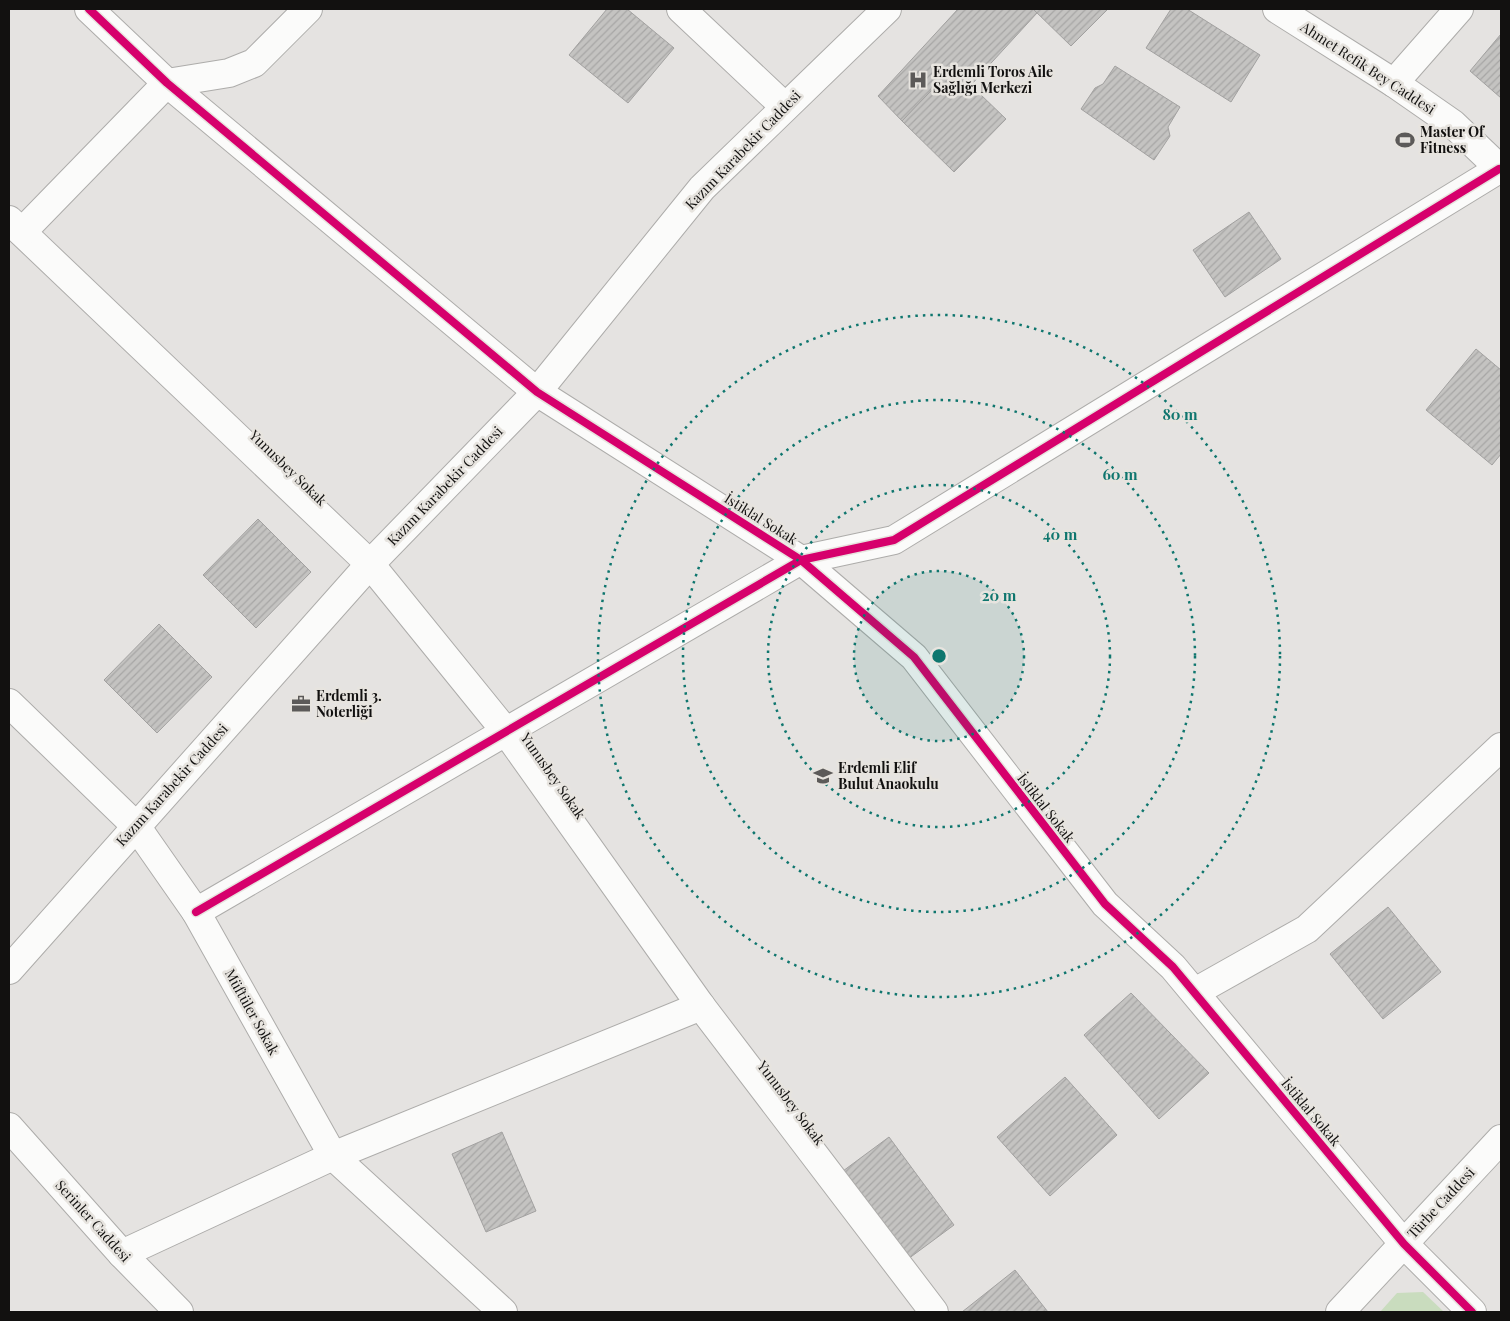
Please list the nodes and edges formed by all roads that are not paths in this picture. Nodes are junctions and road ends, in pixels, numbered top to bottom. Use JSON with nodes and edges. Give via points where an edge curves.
{"nodes":[{"id":1,"x":89,"y":9,"type":"edge"},
{"id":2,"x":308,"y":9,"type":"edge"},
{"id":3,"x":681,"y":9,"type":"edge"},
{"id":4,"x":887,"y":9,"type":"edge"},
{"id":5,"x":1277,"y":9,"type":"edge"},
{"id":6,"x":1459,"y":9,"type":"edge"},
{"id":7,"x":167,"y":83,"type":"junction"},
{"id":8,"x":1394,"y":83,"type":"junction"},
{"id":9,"x":785,"y":107,"type":"junction"},
{"id":10,"x":1500,"y":169,"type":"edge"},
{"id":11,"x":15,"y":226,"type":"edge"},
{"id":12,"x":537,"y":392,"type":"junction"},
{"id":13,"x":802,"y":560,"type":"junction"},
{"id":14,"x":370,"y":564,"type":"junction"},
{"id":15,"x":9,"y":703,"type":"edge"},
{"id":16,"x":507,"y":733,"type":"junction"},
{"id":17,"x":1501,"y":746,"type":"edge"},
{"id":18,"x":136,"y":826,"type":"junction"},
{"id":19,"x":196,"y":912,"type":"junction"},
{"id":20,"x":9,"y":970,"type":"edge"},
{"id":21,"x":1195,"y":992,"type":"junction"},
{"id":22,"x":701,"y":1006,"type":"junction"},
{"id":23,"x":9,"y":1127,"type":"edge"},
{"id":24,"x":1501,"y":1138,"type":"edge"},
{"id":25,"x":333,"y":1156,"type":"junction"},
{"id":26,"x":1404,"y":1244,"type":"junction"},
{"id":27,"x":122,"y":1254,"type":"junction"},
{"id":28,"x":179,"y":1312,"type":"edge"},
{"id":29,"x":503,"y":1312,"type":"edge"},
{"id":30,"x":934,"y":1312,"type":"edge"},
{"id":31,"x":1340,"y":1312,"type":"edge"},
{"id":32,"x":1472,"y":1312,"type":"edge"}],
"edges":[{"from":1,"to":7,"type":"street","name":"İstiklal Sokak"},
{"from":2,"to":7,"type":"street","via":[[254,63],[228,73]]},
{"from":3,"to":9,"type":"street"},
{"from":4,"to":9,"type":"street","name":"Kazım Karabekir Caddesi"},
{"from":5,"to":8,"type":"street","name":"Ahmet Refik Bey Caddesi"},
{"from":6,"to":8,"type":"street"},
{"from":7,"to":11,"type":"street"},
{"from":7,"to":12,"type":"street","name":"İstiklal Sokak"},
{"from":8,"to":10,"type":"street","name":"Ahmet Refik Bey Caddesi","via":[[1453,124]]},
{"from":9,"to":12,"type":"street","name":"Kazım Karabekir Caddesi","via":[[702,188]]},
{"from":10,"to":13,"type":"street","via":[[894,540]]},
{"from":11,"to":14,"type":"street","name":"Yunusbey Sokak"},
{"from":12,"to":13,"type":"street","name":"İstiklal Sokak"},
{"from":12,"to":14,"type":"street","name":"Kazım Karabekir Caddesi"},
{"from":13,"to":16,"type":"street"},
{"from":13,"to":21,"type":"street","name":"İstiklal Sokak","via":[[914,657],[1105,904],[1173,966]]},
{"from":14,"to":16,"type":"street","name":"Yunusbey Sokak"},
{"from":14,"to":18,"type":"street","name":"Kazım Karabekir Caddesi"},
{"from":15,"to":18,"type":"street","name":"Müftüler Sokak"},
{"from":16,"to":19,"type":"street"},
{"from":16,"to":22,"type":"street","name":"Yunusbey Sokak"},
{"from":17,"to":21,"type":"street","via":[[1307,929]]},
{"from":18,"to":19,"type":"street","name":"Müftüler Sokak"},
{"from":18,"to":20,"type":"street","name":"Kazım Karabekir Caddesi"},
{"from":19,"to":25,"type":"street","name":"Müftüler Sokak"},
{"from":21,"to":26,"type":"street","name":"İstiklal Sokak"},
{"from":22,"to":25,"type":"street"},
{"from":22,"to":30,"type":"street","name":"Yunusbey Sokak"},
{"from":23,"to":27,"type":"street","name":"Serinler Caddesi"},
{"from":24,"to":26,"type":"street","name":"Türbe Caddesi"},
{"from":25,"to":27,"type":"street"},
{"from":25,"to":29,"type":"street","name":"Müftüler Sokak"},
{"from":26,"to":31,"type":"street","name":"Türbe Caddesi"},
{"from":26,"to":32,"type":"street","name":"İstiklal Sokak"},
{"from":27,"to":28,"type":"street","name":"Serinler Caddesi"}]}
